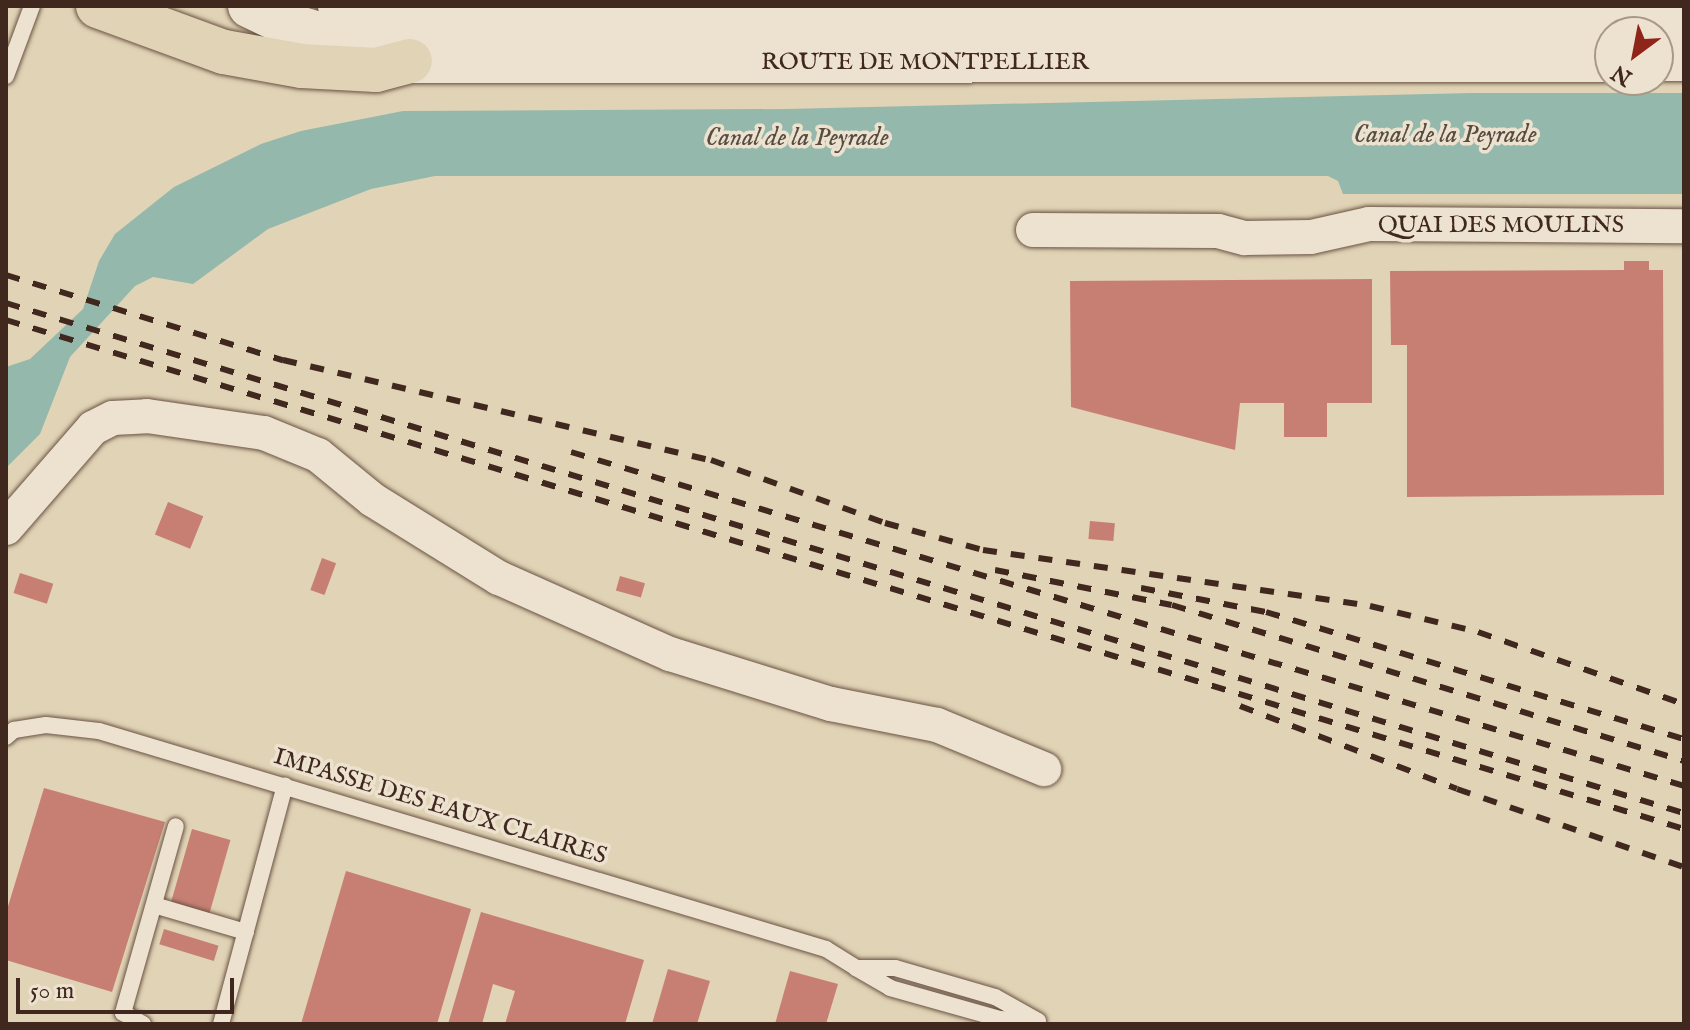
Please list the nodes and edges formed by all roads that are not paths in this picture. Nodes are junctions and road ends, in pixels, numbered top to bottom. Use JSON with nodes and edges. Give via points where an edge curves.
{"nodes":[{"id":1,"x":32,"y":6,"type":"edge"},
{"id":2,"x":98,"y":6,"type":"edge"},
{"id":3,"x":250,"y":6,"type":"edge"},
{"id":4,"x":340,"y":6,"type":"edge"},
{"id":5,"x":733,"y":18,"type":"edge"},
{"id":6,"x":1224,"y":18,"type":"edge"},
{"id":7,"x":1684,"y":24,"type":"edge"},
{"id":8,"x":1594,"y":60,"type":"edge"},
{"id":9,"x":410,"y":61,"type":"junction"},
{"id":10,"x":6,"y":76,"type":"edge"},
{"id":11,"x":1684,"y":226,"type":"edge"},
{"id":12,"x":1033,"y":230,"type":"dead end"},
{"id":13,"x":6,"y":528,"type":"edge"},
{"id":14,"x":6,"y":737,"type":"edge"},
{"id":15,"x":1044,"y":769,"type":"dead end"},
{"id":16,"x":285,"y":785,"type":"junction"},
{"id":17,"x":176,"y":826,"type":"dead end"},
{"id":18,"x":154,"y":905,"type":"junction"},
{"id":19,"x":246,"y":932,"type":"junction"},
{"id":20,"x":1041,"y":1023,"type":"edge"},
{"id":21,"x":143,"y":1024,"type":"edge"},
{"id":22,"x":221,"y":1024,"type":"edge"}],
"edges":[{"from":1,"to":10,"type":"lane"},
{"from":2,"to":9,"type":"main road","via":[[224,52],[255,58],[376,70]]},
{"from":3,"to":9,"type":"main road","name":"ROUTE DE MONTPELLIER","via":[[292,26]]},
{"from":4,"to":5,"type":"main road","name":"ROUTE DE MONTPELLIER","via":[[408,21]]},
{"from":5,"to":6,"type":"main road","name":"ROUTE DE MONTPELLIER"},
{"from":6,"to":7,"type":"main road","name":"ROUTE DE MONTPELLIER"},
{"from":8,"to":9,"type":"main road","name":"ROUTE DE MONTPELLIER"},
{"from":11,"to":12,"type":"street","name":"QUAI DES MOULINS","via":[[1369,224],[1311,237],[1258,238],[1218,231]]},
{"from":13,"to":15,"type":"street","via":[[93,428],[113,418],[147,416],[264,433],[318,455],[373,500],[499,578],[670,654],[831,704],[937,725]]},
{"from":14,"to":16,"type":"lane","name":"IMPASSE DES EAUX CLAIRES","via":[[14,730],[68,725]]},
{"from":16,"to":19,"type":"lane"},
{"from":16,"to":20,"type":"lane","name":"IMPASSE DES EAUX CLAIRES","via":[[826,949],[904,992],[1000,1019]]},
{"from":17,"to":18,"type":"lane"},
{"from":18,"to":19,"type":"lane"},
{"from":18,"to":21,"type":"lane","via":[[123,1013]]},
{"from":19,"to":22,"type":"lane"}]}
